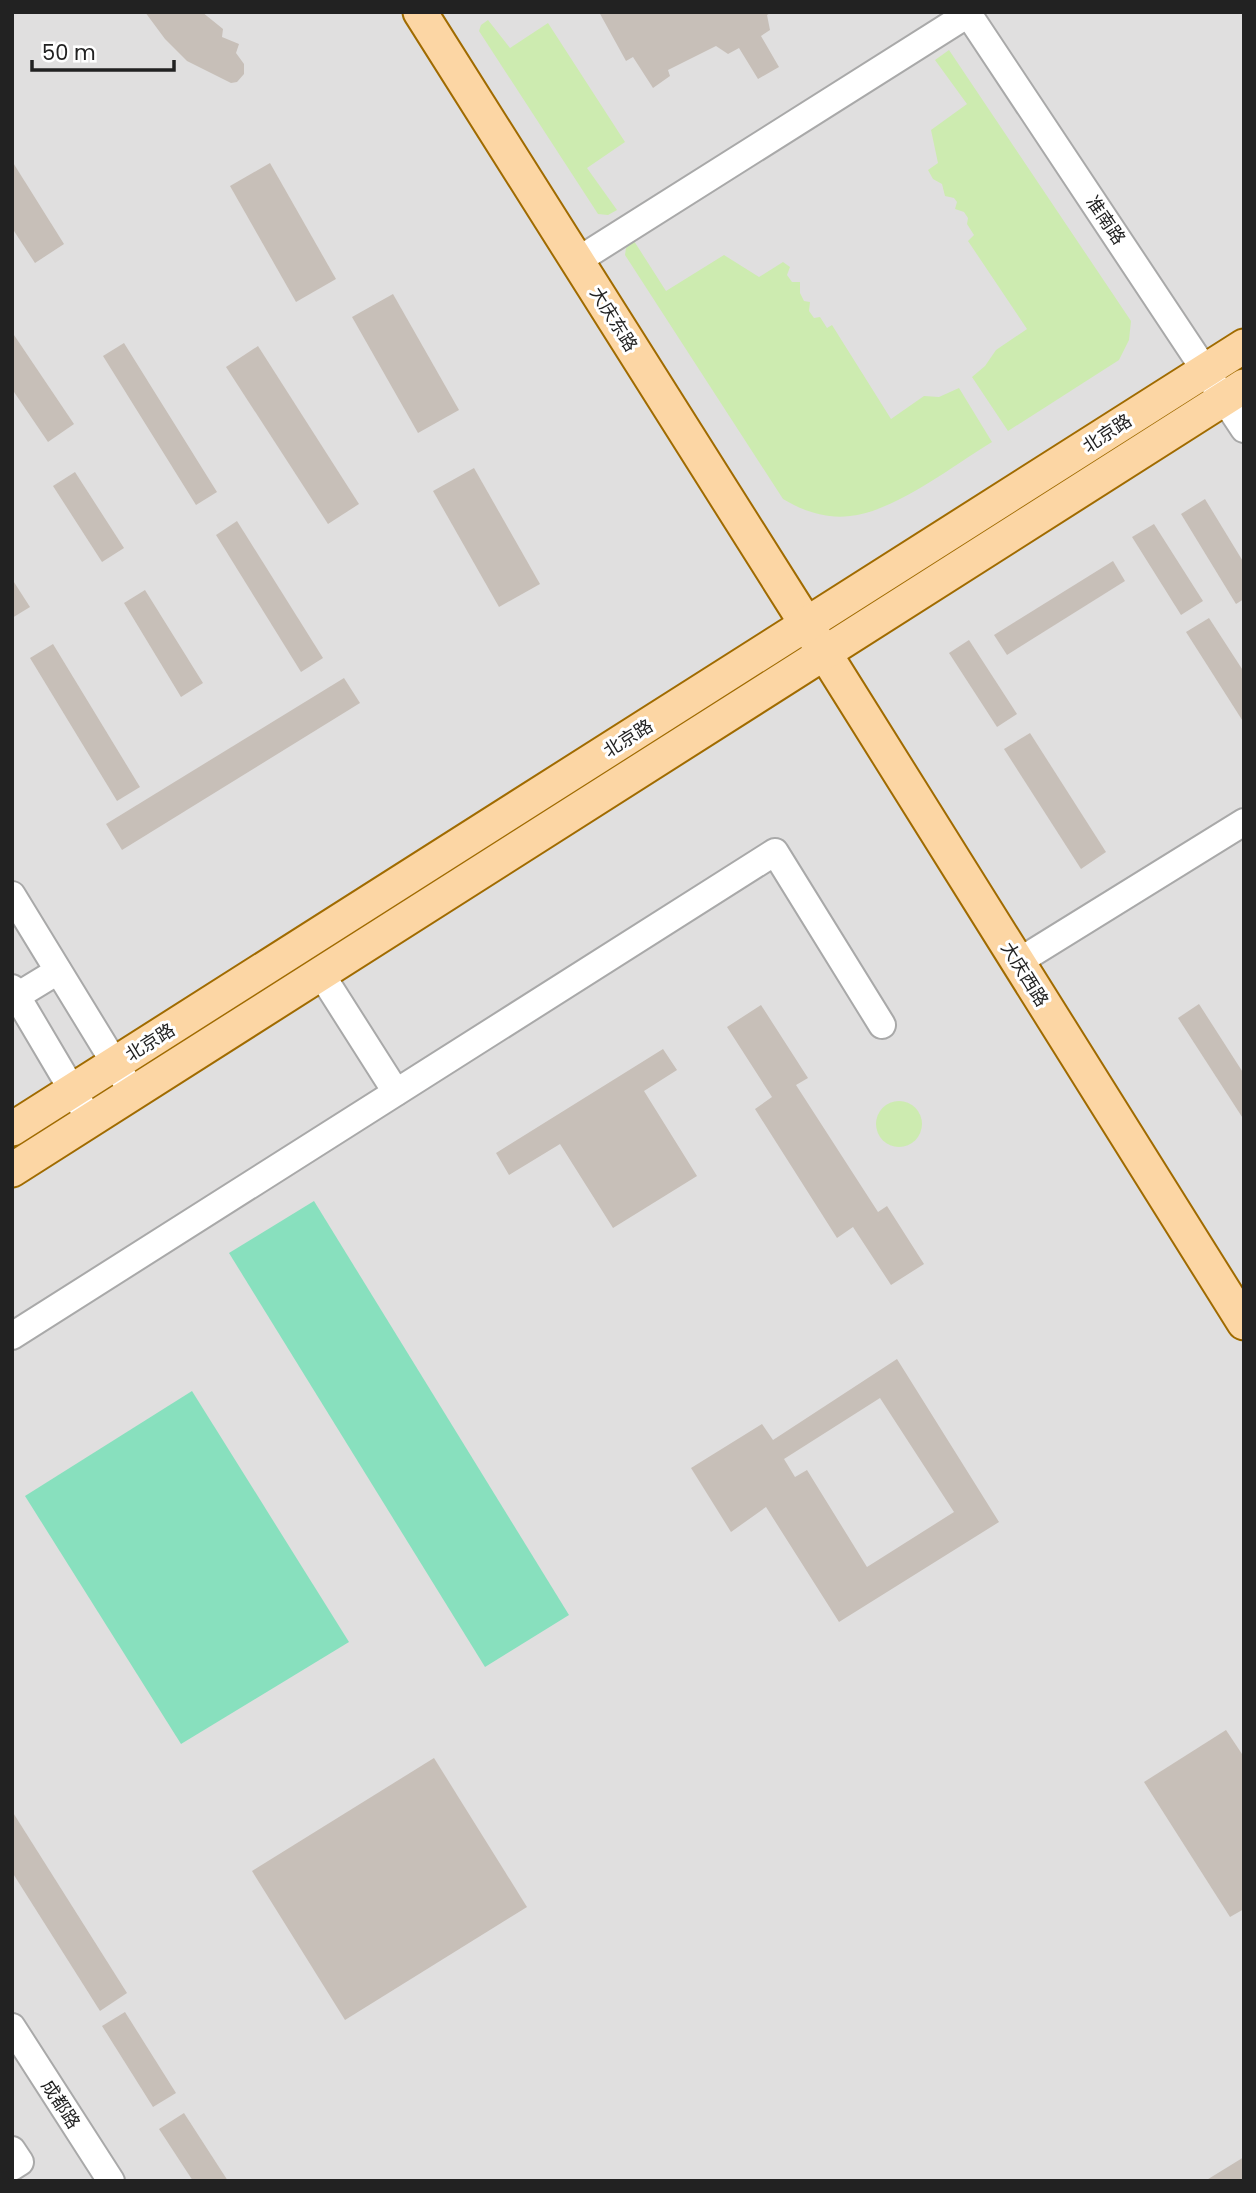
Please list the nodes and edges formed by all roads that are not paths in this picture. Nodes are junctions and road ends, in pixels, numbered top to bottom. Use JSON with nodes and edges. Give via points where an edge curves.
{"nodes":[{"id":1,"x":420,"y":12,"type":"edge"},
{"id":2,"x":967,"y":13,"type":"edge"},
{"id":3,"x":578,"y":261,"type":"junction"},
{"id":4,"x":1244,"y":346,"type":"edge"},
{"id":5,"x":1206,"y":370,"type":"junction"},
{"id":6,"x":1234,"y":392,"type":"edge"},
{"id":7,"x":1244,"y":429,"type":"edge"},
{"id":8,"x":807,"y":625,"type":"junction"},
{"id":9,"x":825,"y":654,"type":"junction"},
{"id":10,"x":1244,"y":822,"type":"edge"},
{"id":11,"x":12,"y":895,"type":"edge"},
{"id":12,"x":1018,"y":962,"type":"junction"},
{"id":13,"x":58,"y":971,"type":"junction"},
{"id":14,"x":320,"y":974,"type":"junction"},
{"id":15,"x":14,"y":995,"type":"edge"},
{"id":16,"x":882,"y":1026,"type":"dead end"},
{"id":17,"x":115,"y":1064,"type":"junction"},
{"id":18,"x":73,"y":1091,"type":"junction"},
{"id":19,"x":132,"y":1093,"type":"junction"},
{"id":20,"x":396,"y":1093,"type":"junction"},
{"id":21,"x":90,"y":1120,"type":"junction"},
{"id":22,"x":12,"y":1129,"type":"edge"},
{"id":23,"x":12,"y":1170,"type":"edge"},
{"id":24,"x":1244,"y":1323,"type":"edge"},
{"id":25,"x":12,"y":1336,"type":"edge"},
{"id":26,"x":12,"y":2027,"type":"edge"},
{"id":27,"x":12,"y":2150,"type":"edge"},
{"id":28,"x":12,"y":2167,"type":"edge"},
{"id":29,"x":111,"y":2181,"type":"edge"}],
"edges":[{"from":1,"to":3,"type":"main road","name":"大庆东路"},
{"from":2,"to":3,"type":"street"},
{"from":2,"to":5,"type":"street","name":"准南路"},
{"from":3,"to":8,"type":"main road","name":"大庆东路"},
{"from":4,"to":5,"type":"main road","name":"北京路"},
{"from":5,"to":6,"type":"street","name":"准南路"},
{"from":5,"to":8,"type":"main road","name":"北京路"},
{"from":6,"to":7,"type":"street","name":"准南路"},
{"from":6,"to":9,"type":"main road","name":"北京路"},
{"from":8,"to":9,"type":"main road","name":"大庆西路"},
{"from":8,"to":17,"type":"main road","name":"北京路"},
{"from":9,"to":12,"type":"main road","name":"大庆西路"},
{"from":9,"to":14,"type":"main road","name":"北京路"},
{"from":10,"to":12,"type":"street"},
{"from":11,"to":13,"type":"street"},
{"from":12,"to":24,"type":"main road","name":"大庆西路"},
{"from":13,"to":15,"type":"street"},
{"from":13,"to":17,"type":"street"},
{"from":14,"to":19,"type":"main road","name":"北京路"},
{"from":14,"to":20,"type":"street"},
{"from":15,"to":18,"type":"street"},
{"from":16,"to":20,"type":"street","via":[[775,852]]},
{"from":17,"to":18,"type":"main road","name":"北京路"},
{"from":17,"to":19,"type":"street"},
{"from":18,"to":21,"type":"street"},
{"from":18,"to":22,"type":"main road","name":"北京路"},
{"from":19,"to":21,"type":"main road","name":"北京路"},
{"from":20,"to":25,"type":"street"},
{"from":21,"to":23,"type":"main road","name":"北京路"},
{"from":26,"to":29,"type":"street","name":"成都路"},
{"from":27,"to":28,"type":"street","via":[[20,2162]]}]}
